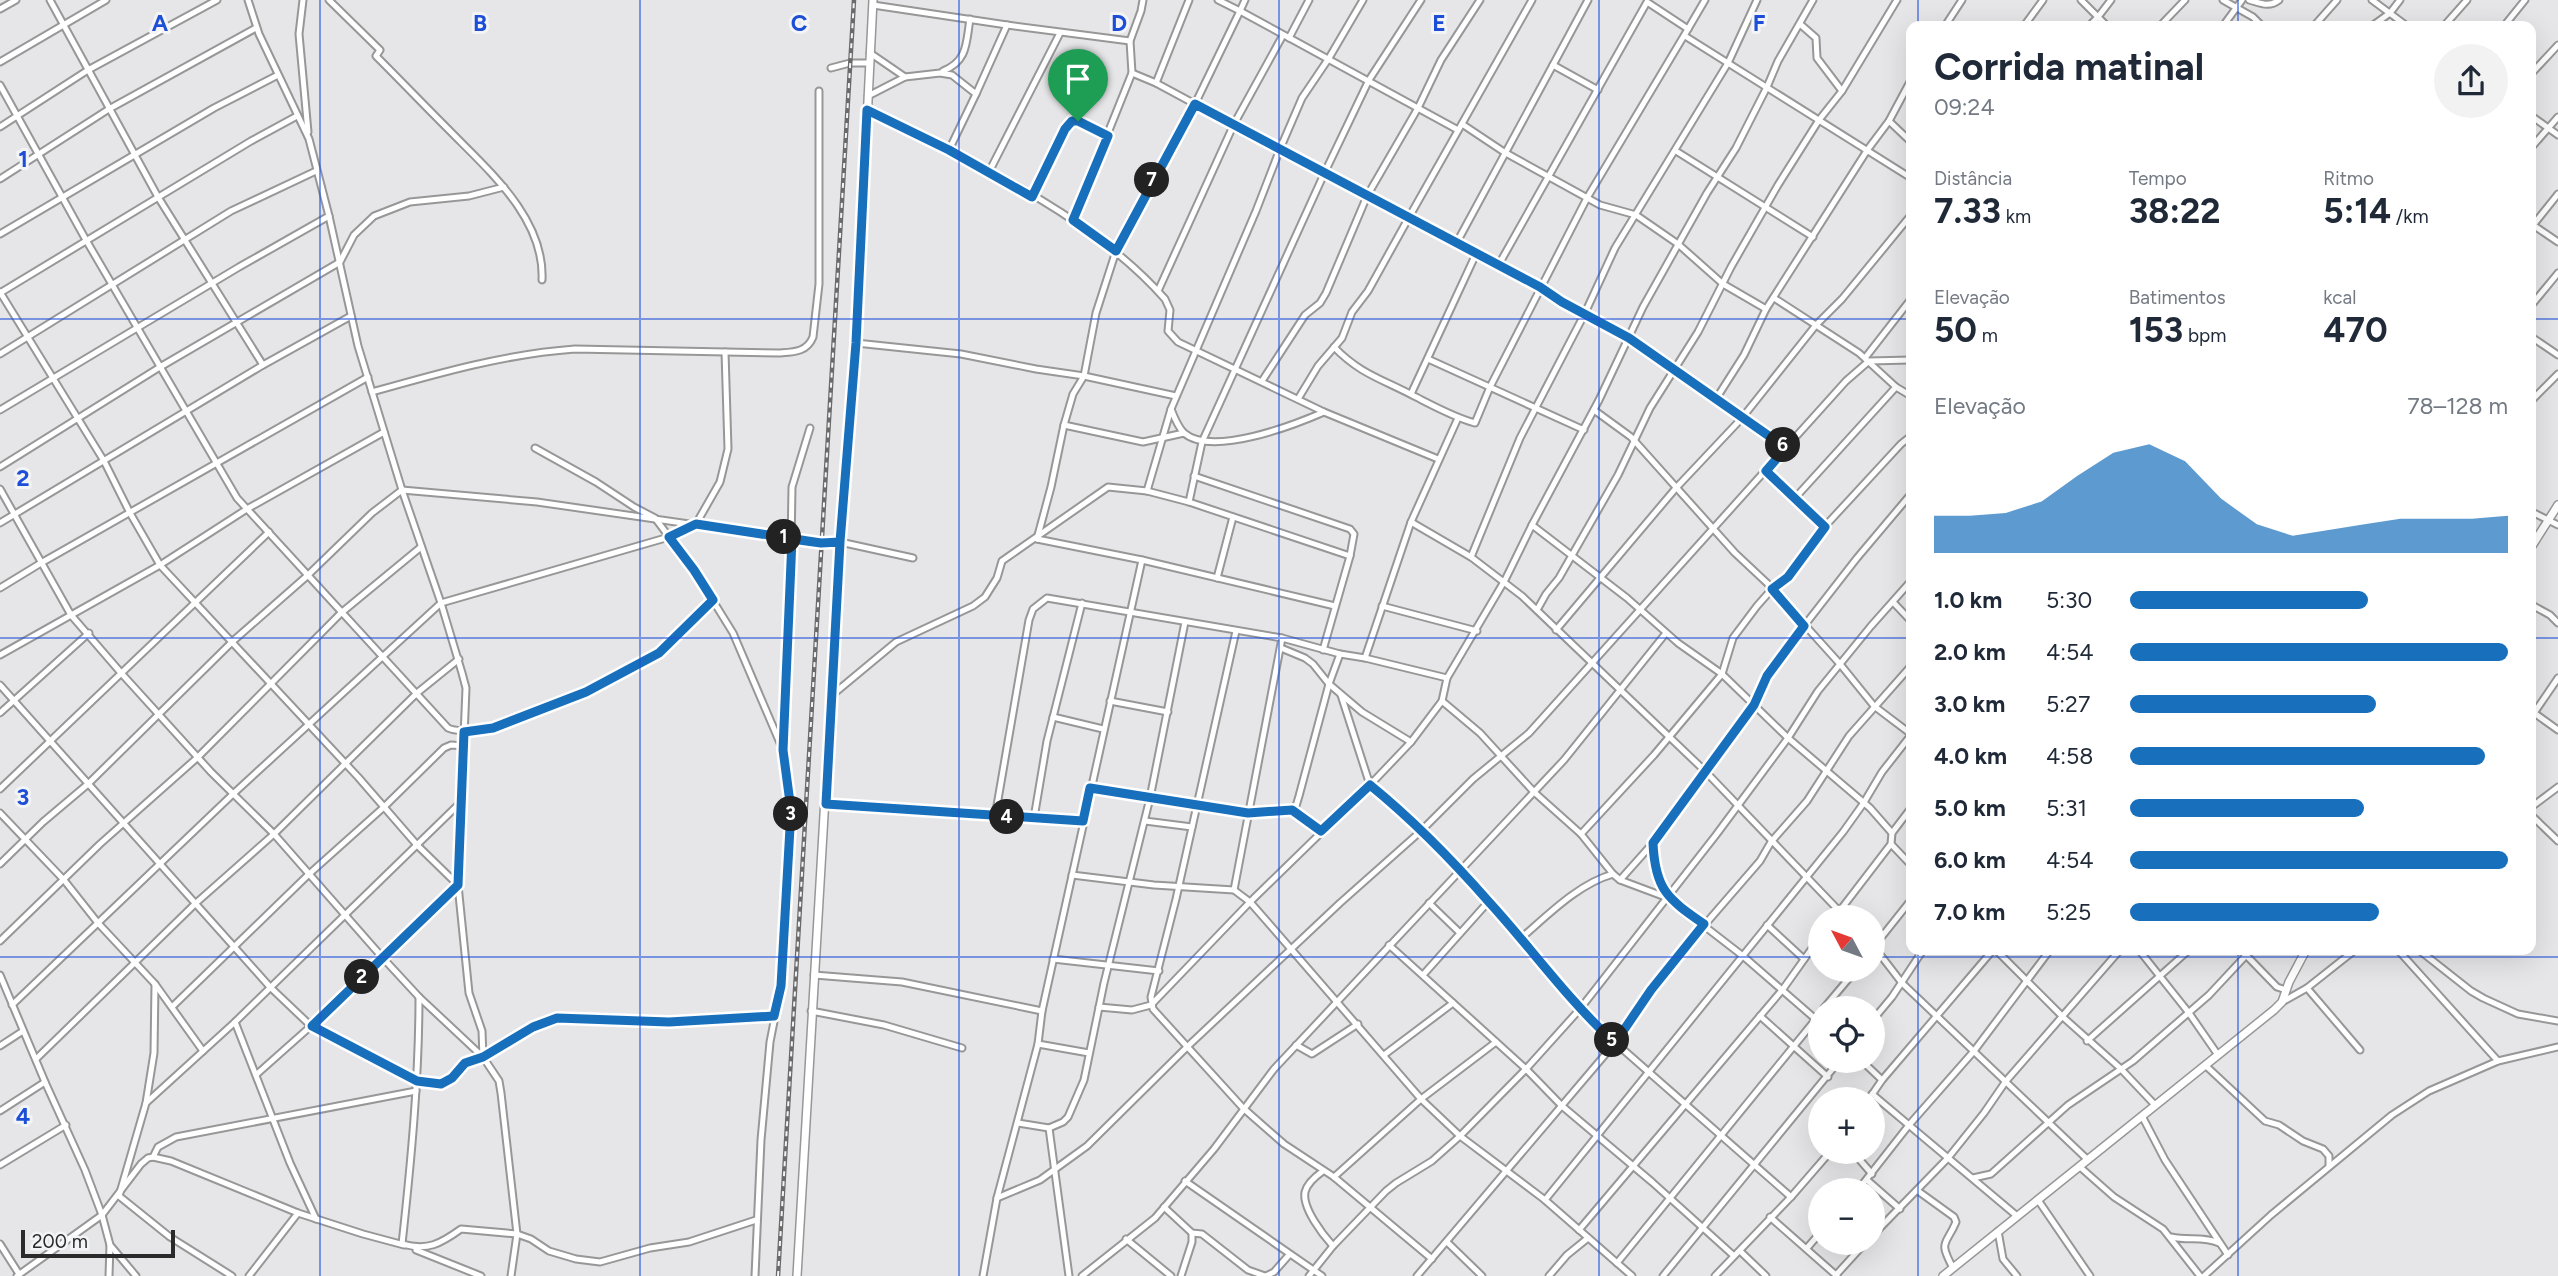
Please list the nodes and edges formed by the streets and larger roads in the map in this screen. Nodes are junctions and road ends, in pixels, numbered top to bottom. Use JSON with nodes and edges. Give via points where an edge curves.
{"nodes":[{"id":1,"x":16,"y":0,"type":"edge"},
{"id":2,"x":50,"y":0,"type":"edge"},
{"id":3,"x":106,"y":0,"type":"edge"},
{"id":4,"x":217,"y":0,"type":"edge"},
{"id":5,"x":248,"y":0,"type":"edge"},
{"id":6,"x":303,"y":0,"type":"edge"},
{"id":7,"x":329,"y":0,"type":"edge"},
{"id":8,"x":1189,"y":0,"type":"edge"},
{"id":9,"x":1218,"y":0,"type":"edge"},
{"id":10,"x":1245,"y":0,"type":"edge"},
{"id":11,"x":1309,"y":0,"type":"edge"},
{"id":12,"x":1363,"y":0,"type":"edge"},
{"id":13,"x":1421,"y":0,"type":"edge"},
{"id":14,"x":1480,"y":0,"type":"edge"},
{"id":15,"x":1532,"y":0,"type":"edge"},
{"id":16,"x":1588,"y":0,"type":"edge"},
{"id":17,"x":1705,"y":0,"type":"edge"},
{"id":18,"x":1756,"y":0,"type":"edge"},
{"id":19,"x":1813,"y":0,"type":"edge"},
{"id":20,"x":1897,"y":0,"type":"edge"},
{"id":21,"x":1962,"y":0,"type":"edge"},
{"id":22,"x":2043,"y":0,"type":"edge"},
{"id":23,"x":2081,"y":0,"type":"edge"},
{"id":24,"x":2110,"y":0,"type":"edge"},
{"id":25,"x":2185,"y":0,"type":"edge"},
{"id":26,"x":2223,"y":0,"type":"edge"},
{"id":27,"x":2242,"y":0,"type":"edge"},
{"id":28,"x":2249,"y":0,"type":"edge"},
{"id":29,"x":2279,"y":0,"type":"edge"},
{"id":30,"x":2337,"y":0,"type":"edge"},
{"id":31,"x":2372,"y":0,"type":"edge"},
{"id":32,"x":2400,"y":0,"type":"edge"},
{"id":33,"x":2467,"y":0,"type":"edge"},
{"id":34,"x":2525,"y":0,"type":"edge"},
{"id":35,"x":1144,"y":1,"type":"edge"},
{"id":36,"x":1646,"y":1,"type":"edge"},
{"id":37,"x":873,"y":3,"type":"edge"},
{"id":38,"x":2379,"y":5,"type":"junction"},
{"id":39,"x":0,"y":9,"type":"edge"},
{"id":40,"x":2238,"y":9,"type":"junction"},
{"id":41,"x":1240,"y":11,"type":"junction"},
{"id":42,"x":2390,"y":13,"type":"junction"},
{"id":43,"x":2098,"y":17,"type":"junction"},
{"id":44,"x":970,"y":19,"type":"junction"},
{"id":45,"x":2377,"y":20,"type":"joint"},
{"id":46,"x":1948,"y":21,"type":"edge"},
{"id":47,"x":2028,"y":21,"type":"edge"},
{"id":48,"x":2094,"y":21,"type":"edge"},
{"id":49,"x":2102,"y":21,"type":"edge"},
{"id":50,"x":2165,"y":21,"type":"edge"},
{"id":51,"x":2227,"y":21,"type":"edge"},
{"id":52,"x":2257,"y":21,"type":"edge"},
{"id":53,"x":2318,"y":21,"type":"edge"},
{"id":54,"x":2400,"y":21,"type":"edge"},
{"id":55,"x":2448,"y":21,"type":"edge"},
{"id":56,"x":2508,"y":21,"type":"edge"},
{"id":57,"x":1800,"y":24,"type":"junction"},
{"id":58,"x":64,"y":25,"type":"junction"},
{"id":59,"x":1007,"y":25,"type":"junction"},
{"id":60,"x":256,"y":28,"type":"junction"},
{"id":61,"x":1688,"y":29,"type":"junction"},
{"id":62,"x":1060,"y":33,"type":"junction"},
{"id":63,"x":1685,"y":36,"type":"junction"},
{"id":64,"x":1286,"y":37,"type":"junction"},
{"id":65,"x":1130,"y":41,"type":"junction"},
{"id":66,"x":2558,"y":46,"type":"edge"},
{"id":67,"x":870,"y":54,"type":"junction"},
{"id":68,"x":1329,"y":58,"type":"junction"},
{"id":69,"x":0,"y":62,"type":"edge"},
{"id":70,"x":869,"y":63,"type":"junction"},
{"id":71,"x":1728,"y":63,"type":"junction"},
{"id":72,"x":1553,"y":65,"type":"junction"},
{"id":73,"x":831,"y":68,"type":"dead end"},
{"id":74,"x":2536,"y":69,"type":"edge"},
{"id":75,"x":88,"y":70,"type":"junction"},
{"id":76,"x":940,"y":73,"type":"junction"},
{"id":77,"x":1132,"y":73,"type":"junction"},
{"id":78,"x":278,"y":75,"type":"junction"},
{"id":79,"x":905,"y":77,"type":"junction"},
{"id":80,"x":1369,"y":80,"type":"junction"},
{"id":81,"x":1156,"y":83,"type":"junction"},
{"id":82,"x":0,"y":85,"type":"edge"},
{"id":83,"x":1768,"y":87,"type":"junction"},
{"id":84,"x":1906,"y":89,"type":"edge"},
{"id":85,"x":1598,"y":90,"type":"junction"},
{"id":86,"x":820,"y":91,"type":"dead end"},
{"id":87,"x":1842,"y":91,"type":"junction"},
{"id":88,"x":976,"y":94,"type":"junction"},
{"id":89,"x":867,"y":96,"type":"junction"},
{"id":90,"x":1195,"y":104,"type":"junction"},
{"id":91,"x":1418,"y":107,"type":"junction"},
{"id":92,"x":109,"y":109,"type":"junction"},
{"id":93,"x":867,"y":110,"type":"junction"},
{"id":94,"x":298,"y":116,"type":"junction"},
{"id":95,"x":18,"y":117,"type":"junction"},
{"id":96,"x":2558,"y":117,"type":"edge"},
{"id":97,"x":2536,"y":119,"type":"edge"},
{"id":98,"x":1819,"y":120,"type":"junction"},
{"id":99,"x":1888,"y":121,"type":"junction"},
{"id":100,"x":1234,"y":124,"type":"junction"},
{"id":101,"x":1462,"y":124,"type":"junction"},
{"id":102,"x":0,"y":127,"type":"edge"},
{"id":103,"x":2548,"y":128,"type":"junction"},
{"id":104,"x":1458,"y":130,"type":"junction"},
{"id":105,"x":2558,"y":135,"type":"edge"},
{"id":106,"x":1108,"y":136,"type":"junction"},
{"id":107,"x":1906,"y":137,"type":"edge"},
{"id":108,"x":309,"y":139,"type":"junction"},
{"id":109,"x":2536,"y":142,"type":"edge"},
{"id":110,"x":1280,"y":149,"type":"junction"},
{"id":111,"x":1868,"y":149,"type":"junction"},
{"id":112,"x":949,"y":150,"type":"junction"},
{"id":113,"x":1676,"y":151,"type":"junction"},
{"id":114,"x":1504,"y":152,"type":"junction"},
{"id":115,"x":135,"y":153,"type":"junction"},
{"id":116,"x":39,"y":154,"type":"junction"},
{"id":117,"x":316,"y":171,"type":"junction"},
{"id":118,"x":989,"y":172,"type":"junction"},
{"id":119,"x":1906,"y":173,"type":"edge"},
{"id":120,"x":1324,"y":174,"type":"junction"},
{"id":121,"x":1550,"y":177,"type":"junction"},
{"id":122,"x":1716,"y":178,"type":"junction"},
{"id":123,"x":0,"y":179,"type":"edge"},
{"id":124,"x":504,"y":187,"type":"junction"},
{"id":125,"x":2558,"y":194,"type":"edge"},
{"id":126,"x":1367,"y":196,"type":"junction"},
{"id":127,"x":158,"y":197,"type":"junction"},
{"id":128,"x":1032,"y":197,"type":"junction"},
{"id":129,"x":1587,"y":198,"type":"junction"},
{"id":130,"x":63,"y":199,"type":"junction"},
{"id":131,"x":1765,"y":208,"type":"junction"},
{"id":132,"x":1636,"y":215,"type":"junction"},
{"id":133,"x":329,"y":216,"type":"junction"},
{"id":134,"x":1408,"y":219,"type":"junction"},
{"id":135,"x":1073,"y":220,"type":"junction"},
{"id":136,"x":2536,"y":220,"type":"edge"},
{"id":137,"x":1906,"y":221,"type":"edge"},
{"id":138,"x":2536,"y":229,"type":"edge"},
{"id":139,"x":0,"y":234,"type":"edge"},
{"id":140,"x":1813,"y":237,"type":"junction"},
{"id":141,"x":185,"y":239,"type":"junction"},
{"id":142,"x":86,"y":240,"type":"junction"},
{"id":143,"x":2558,"y":242,"type":"edge"},
{"id":144,"x":1455,"y":244,"type":"junction"},
{"id":145,"x":1678,"y":244,"type":"junction"},
{"id":146,"x":1116,"y":251,"type":"junction"},
{"id":147,"x":1476,"y":254,"type":"junction"},
{"id":148,"x":340,"y":262,"type":"junction"},
{"id":149,"x":1498,"y":266,"type":"junction"},
{"id":150,"x":2558,"y":273,"type":"edge"},
{"id":151,"x":542,"y":280,"type":"dead end"},
{"id":152,"x":112,"y":284,"type":"junction"},
{"id":153,"x":212,"y":284,"type":"junction"},
{"id":154,"x":1723,"y":284,"type":"junction"},
{"id":155,"x":1540,"y":287,"type":"junction"},
{"id":156,"x":1158,"y":291,"type":"junction"},
{"id":157,"x":0,"y":293,"type":"edge"},
{"id":158,"x":1774,"y":298,"type":"junction"},
{"id":159,"x":2536,"y":300,"type":"edge"},
{"id":160,"x":1906,"y":306,"type":"edge"},
{"id":161,"x":1766,"y":309,"type":"junction"},
{"id":162,"x":1586,"y":313,"type":"junction"},
{"id":163,"x":351,"y":316,"type":"junction"},
{"id":164,"x":236,"y":323,"type":"junction"},
{"id":165,"x":1816,"y":325,"type":"junction"},
{"id":166,"x":138,"y":328,"type":"junction"},
{"id":167,"x":28,"y":337,"type":"junction"},
{"id":168,"x":1629,"y":338,"type":"junction"},
{"id":169,"x":2536,"y":339,"type":"edge"},
{"id":170,"x":856,"y":343,"type":"junction"},
{"id":171,"x":1334,"y":347,"type":"junction"},
{"id":172,"x":1195,"y":350,"type":"junction"},
{"id":173,"x":725,"y":352,"type":"junction"},
{"id":174,"x":0,"y":354,"type":"edge"},
{"id":175,"x":2558,"y":355,"type":"edge"},
{"id":176,"x":1428,"y":359,"type":"junction"},
{"id":177,"x":1867,"y":360,"type":"junction"},
{"id":178,"x":1906,"y":360,"type":"edge"},
{"id":179,"x":262,"y":365,"type":"junction"},
{"id":180,"x":160,"y":367,"type":"junction"},
{"id":181,"x":1237,"y":370,"type":"junction"},
{"id":182,"x":1675,"y":371,"type":"junction"},
{"id":183,"x":2558,"y":374,"type":"edge"},
{"id":184,"x":1084,"y":376,"type":"junction"},
{"id":185,"x":368,"y":377,"type":"junction"},
{"id":186,"x":53,"y":378,"type":"junction"},
{"id":187,"x":1262,"y":381,"type":"junction"},
{"id":188,"x":1490,"y":387,"type":"junction"},
{"id":189,"x":1896,"y":387,"type":"junction"},
{"id":190,"x":372,"y":392,"type":"junction"},
{"id":191,"x":1906,"y":393,"type":"edge"},
{"id":192,"x":1410,"y":394,"type":"junction"},
{"id":193,"x":1176,"y":396,"type":"junction"},
{"id":194,"x":2536,"y":396,"type":"edge"},
{"id":195,"x":1298,"y":399,"type":"junction"},
{"id":196,"x":1716,"y":399,"type":"junction"},
{"id":197,"x":1534,"y":407,"type":"junction"},
{"id":198,"x":1171,"y":409,"type":"junction"},
{"id":199,"x":0,"y":410,"type":"edge"},
{"id":200,"x":1594,"y":410,"type":"junction"},
{"id":201,"x":187,"y":412,"type":"junction"},
{"id":202,"x":1324,"y":412,"type":"junction"},
{"id":203,"x":1458,"y":418,"type":"junction"},
{"id":204,"x":1742,"y":418,"type":"junction"},
{"id":205,"x":78,"y":419,"type":"junction"},
{"id":206,"x":1064,"y":425,"type":"junction"},
{"id":207,"x":810,"y":428,"type":"dead end"},
{"id":208,"x":1584,"y":430,"type":"junction"},
{"id":209,"x":384,"y":432,"type":"junction"},
{"id":210,"x":1184,"y":433,"type":"junction"},
{"id":211,"x":1160,"y":439,"type":"junction"},
{"id":212,"x":1906,"y":440,"type":"edge"},
{"id":213,"x":1636,"y":441,"type":"junction"},
{"id":214,"x":1202,"y":442,"type":"junction"},
{"id":215,"x":535,"y":448,"type":"dead end"},
{"id":216,"x":1786,"y":448,"type":"junction"},
{"id":217,"x":1438,"y":459,"type":"junction"},
{"id":218,"x":104,"y":461,"type":"junction"},
{"id":219,"x":217,"y":463,"type":"junction"},
{"id":220,"x":0,"y":467,"type":"edge"},
{"id":221,"x":1766,"y":471,"type":"junction"},
{"id":222,"x":1194,"y":476,"type":"junction"},
{"id":223,"x":1676,"y":488,"type":"junction"},
{"id":224,"x":0,"y":489,"type":"edge"},
{"id":225,"x":402,"y":490,"type":"junction"},
{"id":226,"x":1147,"y":491,"type":"junction"},
{"id":227,"x":1795,"y":498,"type":"junction"},
{"id":228,"x":1906,"y":500,"type":"edge"},
{"id":229,"x":1189,"y":502,"type":"junction"},
{"id":230,"x":2558,"y":505,"type":"edge"},
{"id":231,"x":247,"y":509,"type":"junction"},
{"id":232,"x":130,"y":513,"type":"junction"},
{"id":233,"x":15,"y":514,"type":"junction"},
{"id":234,"x":2536,"y":514,"type":"edge"},
{"id":235,"x":1233,"y":517,"type":"junction"},
{"id":236,"x":655,"y":518,"type":"junction"},
{"id":237,"x":2548,"y":520,"type":"junction"},
{"id":238,"x":1411,"y":522,"type":"junction"},
{"id":239,"x":0,"y":523,"type":"edge"},
{"id":240,"x":696,"y":524,"type":"junction"},
{"id":241,"x":2558,"y":524,"type":"edge"},
{"id":242,"x":1532,"y":525,"type":"junction"},
{"id":243,"x":1825,"y":527,"type":"junction"},
{"id":244,"x":1714,"y":528,"type":"junction"},
{"id":245,"x":269,"y":532,"type":"junction"},
{"id":246,"x":669,"y":537,"type":"junction"},
{"id":247,"x":792,"y":539,"type":"junction"},
{"id":248,"x":1037,"y":539,"type":"junction"},
{"id":249,"x":2536,"y":539,"type":"edge"},
{"id":250,"x":840,"y":542,"type":"junction"},
{"id":251,"x":421,"y":547,"type":"junction"},
{"id":252,"x":1571,"y":554,"type":"junction"},
{"id":253,"x":1350,"y":556,"type":"junction"},
{"id":254,"x":1471,"y":557,"type":"junction"},
{"id":255,"x":913,"y":558,"type":"dead end"},
{"id":256,"x":1142,"y":560,"type":"junction"},
{"id":257,"x":41,"y":563,"type":"junction"},
{"id":258,"x":160,"y":565,"type":"junction"},
{"id":259,"x":307,"y":576,"type":"junction"},
{"id":260,"x":1217,"y":578,"type":"junction"},
{"id":261,"x":1601,"y":578,"type":"junction"},
{"id":262,"x":1505,"y":580,"type":"junction"},
{"id":263,"x":1906,"y":587,"type":"edge"},
{"id":264,"x":0,"y":588,"type":"edge"},
{"id":265,"x":1772,"y":589,"type":"junction"},
{"id":266,"x":713,"y":600,"type":"junction"},
{"id":267,"x":196,"y":602,"type":"junction"},
{"id":268,"x":1893,"y":602,"type":"junction"},
{"id":269,"x":441,"y":603,"type":"junction"},
{"id":270,"x":1082,"y":603,"type":"junction"},
{"id":271,"x":1335,"y":606,"type":"junction"},
{"id":272,"x":1382,"y":606,"type":"junction"},
{"id":273,"x":2536,"y":607,"type":"edge"},
{"id":274,"x":1537,"y":610,"type":"junction"},
{"id":275,"x":1637,"y":610,"type":"junction"},
{"id":276,"x":1130,"y":611,"type":"junction"},
{"id":277,"x":341,"y":613,"type":"junction"},
{"id":278,"x":71,"y":615,"type":"junction"},
{"id":279,"x":1906,"y":616,"type":"edge"},
{"id":280,"x":1185,"y":622,"type":"junction"},
{"id":281,"x":2558,"y":623,"type":"edge"},
{"id":282,"x":1804,"y":626,"type":"junction"},
{"id":283,"x":1556,"y":630,"type":"junction"},
{"id":284,"x":1236,"y":631,"type":"junction"},
{"id":285,"x":1477,"y":631,"type":"junction"},
{"id":286,"x":89,"y":633,"type":"junction"},
{"id":287,"x":1666,"y":633,"type":"junction"},
{"id":288,"x":1282,"y":638,"type":"junction"},
{"id":289,"x":233,"y":641,"type":"junction"},
{"id":290,"x":1281,"y":648,"type":"junction"},
{"id":291,"x":1322,"y":650,"type":"junction"},
{"id":292,"x":0,"y":654,"type":"edge"},
{"id":293,"x":1340,"y":654,"type":"junction"},
{"id":294,"x":382,"y":655,"type":"junction"},
{"id":295,"x":1365,"y":658,"type":"junction"},
{"id":296,"x":459,"y":659,"type":"junction"},
{"id":297,"x":1592,"y":662,"type":"junction"},
{"id":298,"x":1840,"y":664,"type":"junction"},
{"id":299,"x":1906,"y":671,"type":"edge"},
{"id":300,"x":122,"y":674,"type":"junction"},
{"id":301,"x":1722,"y":674,"type":"junction"},
{"id":302,"x":1447,"y":678,"type":"junction"},
{"id":303,"x":2558,"y":678,"type":"edge"},
{"id":304,"x":271,"y":684,"type":"junction"},
{"id":305,"x":1329,"y":684,"type":"junction"},
{"id":306,"x":0,"y":685,"type":"edge"},
{"id":307,"x":1621,"y":692,"type":"junction"},
{"id":308,"x":417,"y":693,"type":"junction"},
{"id":309,"x":1341,"y":695,"type":"junction"},
{"id":310,"x":830,"y":697,"type":"junction"},
{"id":311,"x":12,"y":701,"type":"junction"},
{"id":312,"x":1110,"y":701,"type":"junction"},
{"id":313,"x":1441,"y":701,"type":"junction"},
{"id":314,"x":1754,"y":705,"type":"junction"},
{"id":315,"x":1874,"y":706,"type":"junction"},
{"id":316,"x":2536,"y":708,"type":"edge"},
{"id":317,"x":1168,"y":712,"type":"junction"},
{"id":318,"x":0,"y":713,"type":"edge"},
{"id":319,"x":159,"y":714,"type":"junction"},
{"id":320,"x":2536,"y":716,"type":"edge"},
{"id":321,"x":1053,"y":717,"type":"junction"},
{"id":322,"x":310,"y":726,"type":"junction"},
{"id":323,"x":1103,"y":729,"type":"junction"},
{"id":324,"x":2558,"y":730,"type":"edge"},
{"id":325,"x":1906,"y":731,"type":"edge"},
{"id":326,"x":464,"y":732,"type":"junction"},
{"id":327,"x":1669,"y":737,"type":"junction"},
{"id":328,"x":1788,"y":738,"type":"junction"},
{"id":329,"x":50,"y":741,"type":"junction"},
{"id":330,"x":1906,"y":741,"type":"edge"},
{"id":331,"x":1411,"y":742,"type":"junction"},
{"id":332,"x":464,"y":746,"type":"junction"},
{"id":333,"x":783,"y":750,"type":"junction"},
{"id":334,"x":1501,"y":754,"type":"junction"},
{"id":335,"x":198,"y":757,"type":"junction"},
{"id":336,"x":346,"y":764,"type":"junction"},
{"id":337,"x":1705,"y":771,"type":"junction"},
{"id":338,"x":1827,"y":772,"type":"junction"},
{"id":339,"x":88,"y":784,"type":"junction"},
{"id":340,"x":1370,"y":785,"type":"junction"},
{"id":341,"x":2558,"y":787,"type":"edge"},
{"id":342,"x":1090,"y":788,"type":"junction"},
{"id":343,"x":0,"y":789,"type":"edge"},
{"id":344,"x":1534,"y":792,"type":"junction"},
{"id":345,"x":233,"y":794,"type":"junction"},
{"id":346,"x":1150,"y":798,"type":"junction"},
{"id":347,"x":461,"y":802,"type":"junction"},
{"id":348,"x":826,"y":804,"type":"junction"},
{"id":349,"x":1863,"y":804,"type":"junction"},
{"id":350,"x":2536,"y":804,"type":"edge"},
{"id":351,"x":1197,"y":805,"type":"junction"},
{"id":352,"x":1738,"y":805,"type":"junction"},
{"id":353,"x":384,"y":807,"type":"junction"},
{"id":354,"x":1292,"y":810,"type":"junction"},
{"id":355,"x":0,"y":813,"type":"edge"},
{"id":356,"x":1248,"y":813,"type":"junction"},
{"id":357,"x":1906,"y":815,"type":"edge"},
{"id":358,"x":995,"y":817,"type":"junction"},
{"id":359,"x":1034,"y":818,"type":"junction"},
{"id":360,"x":2536,"y":820,"type":"edge"},
{"id":361,"x":1083,"y":821,"type":"junction"},
{"id":362,"x":1145,"y":821,"type":"junction"},
{"id":363,"x":123,"y":824,"type":"junction"},
{"id":364,"x":1192,"y":827,"type":"junction"},
{"id":365,"x":1321,"y":831,"type":"junction"},
{"id":366,"x":1421,"y":831,"type":"junction"},
{"id":367,"x":274,"y":834,"type":"junction"},
{"id":368,"x":1581,"y":834,"type":"junction"},
{"id":369,"x":1892,"y":834,"type":"junction"},
{"id":370,"x":25,"y":840,"type":"junction"},
{"id":371,"x":2558,"y":841,"type":"edge"},
{"id":372,"x":1771,"y":842,"type":"junction"},
{"id":373,"x":1653,"y":843,"type":"junction"},
{"id":374,"x":1891,"y":844,"type":"junction"},
{"id":375,"x":416,"y":845,"type":"junction"},
{"id":376,"x":1906,"y":860,"type":"edge"},
{"id":377,"x":162,"y":863,"type":"junction"},
{"id":378,"x":0,"y":864,"type":"edge"},
{"id":379,"x":1459,"y":870,"type":"junction"},
{"id":380,"x":1072,"y":874,"type":"junction"},
{"id":381,"x":1613,"y":874,"type":"junction"},
{"id":382,"x":308,"y":875,"type":"junction"},
{"id":383,"x":1807,"y":877,"type":"junction"},
{"id":384,"x":64,"y":880,"type":"junction"},
{"id":385,"x":1620,"y":880,"type":"junction"},
{"id":386,"x":1131,"y":882,"type":"junction"},
{"id":387,"x":458,"y":885,"type":"junction"},
{"id":388,"x":1179,"y":886,"type":"junction"},
{"id":389,"x":1234,"y":890,"type":"junction"},
{"id":390,"x":1668,"y":898,"type":"junction"},
{"id":391,"x":1489,"y":901,"type":"junction"},
{"id":392,"x":1250,"y":902,"type":"junction"},
{"id":393,"x":196,"y":903,"type":"junction"},
{"id":394,"x":1429,"y":903,"type":"junction"},
{"id":395,"x":1830,"y":905,"type":"edge"},
{"id":396,"x":1844,"y":905,"type":"edge"},
{"id":397,"x":1906,"y":906,"type":"edge"},
{"id":398,"x":345,"y":915,"type":"junction"},
{"id":399,"x":98,"y":923,"type":"junction"},
{"id":400,"x":1704,"y":924,"type":"junction"},
{"id":401,"x":1767,"y":925,"type":"junction"},
{"id":402,"x":1885,"y":932,"type":"edge"},
{"id":403,"x":1460,"y":933,"type":"junction"},
{"id":404,"x":1520,"y":939,"type":"junction"},
{"id":405,"x":0,"y":942,"type":"edge"},
{"id":406,"x":1390,"y":945,"type":"junction"},
{"id":407,"x":234,"y":949,"type":"junction"},
{"id":408,"x":1292,"y":950,"type":"junction"},
{"id":409,"x":1808,"y":954,"type":"edge"},
{"id":410,"x":1920,"y":955,"type":"edge"},
{"id":411,"x":1990,"y":955,"type":"edge"},
{"id":412,"x":1999,"y":955,"type":"edge"},
{"id":413,"x":2046,"y":955,"type":"edge"},
{"id":414,"x":2116,"y":955,"type":"edge"},
{"id":415,"x":2143,"y":955,"type":"edge"},
{"id":416,"x":2183,"y":955,"type":"edge"},
{"id":417,"x":2304,"y":955,"type":"edge"},
{"id":418,"x":2349,"y":955,"type":"edge"},
{"id":419,"x":2403,"y":955,"type":"edge"},
{"id":420,"x":2425,"y":955,"type":"edge"},
{"id":421,"x":1743,"y":956,"type":"junction"},
{"id":422,"x":382,"y":957,"type":"junction"},
{"id":423,"x":2246,"y":957,"type":"joint"},
{"id":424,"x":1053,"y":959,"type":"junction"},
{"id":425,"x":1804,"y":959,"type":"junction"},
{"id":426,"x":1885,"y":962,"type":"edge"},
{"id":427,"x":135,"y":965,"type":"junction"},
{"id":428,"x":1108,"y":965,"type":"junction"},
{"id":429,"x":1159,"y":971,"type":"junction"},
{"id":430,"x":0,"y":975,"type":"edge"},
{"id":431,"x":813,"y":975,"type":"junction"},
{"id":432,"x":1423,"y":975,"type":"junction"},
{"id":433,"x":2160,"y":975,"type":"junction"},
{"id":434,"x":2025,"y":981,"type":"junction"},
{"id":435,"x":1846,"y":982,"type":"edge"},
{"id":436,"x":1902,"y":983,"type":"junction"},
{"id":437,"x":155,"y":984,"type":"junction"},
{"id":438,"x":2,"y":987,"type":"edge"},
{"id":439,"x":270,"y":987,"type":"junction"},
{"id":440,"x":2307,"y":988,"type":"junction"},
{"id":441,"x":1783,"y":989,"type":"junction"},
{"id":442,"x":2286,"y":990,"type":"junction"},
{"id":443,"x":419,"y":996,"type":"junction"},
{"id":444,"x":1835,"y":996,"type":"edge"},
{"id":445,"x":1337,"y":1001,"type":"junction"},
{"id":446,"x":2282,"y":1002,"type":"junction"},
{"id":447,"x":1453,"y":1003,"type":"junction"},
{"id":448,"x":12,"y":1005,"type":"junction"},
{"id":449,"x":1151,"y":1005,"type":"junction"},
{"id":450,"x":1885,"y":1005,"type":"edge"},
{"id":451,"x":173,"y":1007,"type":"junction"},
{"id":452,"x":1099,"y":1007,"type":"junction"},
{"id":453,"x":1580,"y":1009,"type":"junction"},
{"id":454,"x":1808,"y":1010,"type":"edge"},
{"id":455,"x":811,"y":1011,"type":"junction"},
{"id":456,"x":1042,"y":1011,"type":"junction"},
{"id":457,"x":2189,"y":1013,"type":"junction"},
{"id":458,"x":774,"y":1016,"type":"junction"},
{"id":459,"x":1760,"y":1016,"type":"junction"},
{"id":460,"x":2062,"y":1016,"type":"junction"},
{"id":461,"x":1938,"y":1017,"type":"junction"},
{"id":462,"x":2558,"y":1021,"type":"edge"},
{"id":463,"x":235,"y":1022,"type":"junction"},
{"id":464,"x":1358,"y":1024,"type":"junction"},
{"id":465,"x":312,"y":1026,"type":"junction"},
{"id":466,"x":1808,"y":1030,"type":"edge"},
{"id":467,"x":23,"y":1031,"type":"junction"},
{"id":468,"x":2087,"y":1041,"type":"junction"},
{"id":469,"x":1496,"y":1042,"type":"junction"},
{"id":470,"x":1615,"y":1043,"type":"junction"},
{"id":471,"x":1038,"y":1044,"type":"junction"},
{"id":472,"x":1296,"y":1045,"type":"junction"},
{"id":473,"x":0,"y":1046,"type":"edge"},
{"id":474,"x":1187,"y":1047,"type":"junction"},
{"id":475,"x":1793,"y":1047,"type":"junction"},
{"id":476,"x":2558,"y":1047,"type":"edge"},
{"id":477,"x":962,"y":1048,"type":"dead end"},
{"id":478,"x":2360,"y":1050,"type":"dead end"},
{"id":479,"x":202,"y":1051,"type":"junction"},
{"id":480,"x":1974,"y":1051,"type":"junction"},
{"id":481,"x":1089,"y":1053,"type":"junction"},
{"id":482,"x":1384,"y":1055,"type":"junction"},
{"id":483,"x":2218,"y":1055,"type":"junction"},
{"id":484,"x":483,"y":1057,"type":"junction"},
{"id":485,"x":36,"y":1059,"type":"junction"},
{"id":486,"x":2498,"y":1061,"type":"junction"},
{"id":487,"x":2204,"y":1065,"type":"junction"},
{"id":488,"x":2120,"y":1068,"type":"junction"},
{"id":489,"x":1526,"y":1069,"type":"junction"},
{"id":490,"x":1649,"y":1073,"type":"junction"},
{"id":491,"x":1831,"y":1073,"type":"edge"},
{"id":492,"x":1875,"y":1073,"type":"edge"},
{"id":493,"x":257,"y":1074,"type":"junction"},
{"id":494,"x":1828,"y":1077,"type":"junction"},
{"id":495,"x":1882,"y":1080,"type":"junction"},
{"id":496,"x":417,"y":1081,"type":"junction"},
{"id":497,"x":2006,"y":1081,"type":"junction"},
{"id":498,"x":45,"y":1082,"type":"junction"},
{"id":499,"x":1877,"y":1087,"type":"edge"},
{"id":500,"x":415,"y":1091,"type":"junction"},
{"id":501,"x":1421,"y":1099,"type":"junction"},
{"id":502,"x":146,"y":1103,"type":"junction"},
{"id":503,"x":1685,"y":1105,"type":"junction"},
{"id":504,"x":2155,"y":1105,"type":"junction"},
{"id":505,"x":1562,"y":1106,"type":"junction"},
{"id":506,"x":1885,"y":1107,"type":"edge"},
{"id":507,"x":1243,"y":1108,"type":"junction"},
{"id":508,"x":0,"y":1111,"type":"edge"},
{"id":509,"x":2142,"y":1116,"type":"junction"},
{"id":510,"x":272,"y":1117,"type":"junction"},
{"id":511,"x":2047,"y":1122,"type":"junction"},
{"id":512,"x":1018,"y":1123,"type":"junction"},
{"id":513,"x":66,"y":1125,"type":"junction"},
{"id":514,"x":1909,"y":1125,"type":"junction"},
{"id":515,"x":1049,"y":1128,"type":"junction"},
{"id":516,"x":1720,"y":1134,"type":"junction"},
{"id":517,"x":1597,"y":1135,"type":"junction"},
{"id":518,"x":1460,"y":1136,"type":"junction"},
{"id":519,"x":153,"y":1157,"type":"junction"},
{"id":520,"x":1948,"y":1158,"type":"junction"},
{"id":521,"x":2088,"y":1160,"type":"junction"},
{"id":522,"x":1755,"y":1163,"type":"junction"},
{"id":523,"x":1820,"y":1164,"type":"edge"},
{"id":524,"x":1861,"y":1164,"type":"edge"},
{"id":525,"x":0,"y":1165,"type":"edge"},
{"id":526,"x":1634,"y":1166,"type":"junction"},
{"id":527,"x":2329,"y":1166,"type":"junction"},
{"id":528,"x":2080,"y":1167,"type":"junction"},
{"id":529,"x":1054,"y":1171,"type":"junction"},
{"id":530,"x":1323,"y":1171,"type":"junction"},
{"id":531,"x":1506,"y":1171,"type":"junction"},
{"id":532,"x":1991,"y":1174,"type":"junction"},
{"id":533,"x":1334,"y":1177,"type":"junction"},
{"id":534,"x":1870,"y":1177,"type":"junction"},
{"id":535,"x":1973,"y":1178,"type":"junction"},
{"id":536,"x":1185,"y":1181,"type":"junction"},
{"id":537,"x":1988,"y":1190,"type":"junction"},
{"id":538,"x":1918,"y":1191,"type":"junction"},
{"id":539,"x":119,"y":1196,"type":"junction"},
{"id":540,"x":1791,"y":1197,"type":"junction"},
{"id":541,"x":997,"y":1198,"type":"junction"},
{"id":542,"x":1670,"y":1198,"type":"junction"},
{"id":543,"x":1545,"y":1200,"type":"junction"},
{"id":544,"x":2038,"y":1200,"type":"junction"},
{"id":545,"x":1164,"y":1207,"type":"junction"},
{"id":546,"x":1372,"y":1207,"type":"junction"},
{"id":547,"x":1900,"y":1209,"type":"junction"},
{"id":548,"x":298,"y":1213,"type":"junction"},
{"id":549,"x":103,"y":1216,"type":"junction"},
{"id":550,"x":2017,"y":1216,"type":"junction"},
{"id":551,"x":1770,"y":1217,"type":"junction"},
{"id":552,"x":316,"y":1219,"type":"junction"},
{"id":553,"x":756,"y":1220,"type":"junction"},
{"id":554,"x":1885,"y":1223,"type":"edge"},
{"id":555,"x":1703,"y":1229,"type":"junction"},
{"id":556,"x":1579,"y":1230,"type":"junction"},
{"id":557,"x":1998,"y":1231,"type":"junction"},
{"id":558,"x":1192,"y":1233,"type":"junction"},
{"id":559,"x":517,"y":1234,"type":"junction"},
{"id":560,"x":2171,"y":1237,"type":"junction"},
{"id":561,"x":1588,"y":1238,"type":"junction"},
{"id":562,"x":1126,"y":1239,"type":"junction"},
{"id":563,"x":1447,"y":1242,"type":"junction"},
{"id":564,"x":2220,"y":1243,"type":"junction"},
{"id":565,"x":0,"y":1244,"type":"edge"},
{"id":566,"x":402,"y":1244,"type":"junction"},
{"id":567,"x":110,"y":1245,"type":"junction"},
{"id":568,"x":1333,"y":1246,"type":"junction"},
{"id":569,"x":1807,"y":1248,"type":"joint"},
{"id":570,"x":1740,"y":1251,"type":"junction"},
{"id":571,"x":1289,"y":1255,"type":"junction"},
{"id":572,"x":1733,"y":1255,"type":"junction"},
{"id":573,"x":1854,"y":1255,"type":"edge"},
{"id":574,"x":2228,"y":1255,"type":"junction"},
{"id":575,"x":1432,"y":1259,"type":"junction"},
{"id":576,"x":1617,"y":1263,"type":"junction"},
{"id":577,"x":1953,"y":1268,"type":"junction"},
{"id":578,"x":1314,"y":1270,"type":"junction"},
{"id":579,"x":2088,"y":1273,"type":"edge"},
{"id":580,"x":18,"y":1275,"type":"edge"},
{"id":581,"x":1836,"y":1275,"type":"edge"},
{"id":582,"x":108,"y":1276,"type":"edge"},
{"id":583,"x":136,"y":1276,"type":"edge"},
{"id":584,"x":232,"y":1276,"type":"edge"},
{"id":585,"x":249,"y":1276,"type":"edge"},
{"id":586,"x":481,"y":1276,"type":"edge"},
{"id":587,"x":511,"y":1276,"type":"edge"},
{"id":588,"x":755,"y":1276,"type":"edge"},
{"id":589,"x":797,"y":1276,"type":"edge"},
{"id":590,"x":983,"y":1276,"type":"edge"},
{"id":591,"x":1069,"y":1276,"type":"edge"},
{"id":592,"x":1082,"y":1276,"type":"edge"},
{"id":593,"x":1171,"y":1276,"type":"edge"},
{"id":594,"x":1181,"y":1276,"type":"edge"},
{"id":595,"x":1266,"y":1276,"type":"edge"},
{"id":596,"x":1309,"y":1276,"type":"edge"},
{"id":597,"x":1322,"y":1276,"type":"edge"},
{"id":598,"x":1418,"y":1276,"type":"edge"},
{"id":599,"x":1482,"y":1276,"type":"edge"},
{"id":600,"x":1549,"y":1276,"type":"edge"},
{"id":601,"x":1632,"y":1276,"type":"edge"},
{"id":602,"x":1663,"y":1276,"type":"edge"},
{"id":603,"x":1715,"y":1276,"type":"edge"},
{"id":604,"x":1766,"y":1276,"type":"edge"},
{"id":605,"x":1943,"y":1276,"type":"edge"},
{"id":606,"x":2017,"y":1276,"type":"edge"},
{"id":607,"x":2079,"y":1276,"type":"edge"},
{"id":608,"x":2202,"y":1276,"type":"edge"}],
"edges":[{"from":1,"to":39,"type":"street"},
{"from":2,"to":58,"type":"street"},
{"from":3,"to":58,"type":"street"},
{"from":4,"to":75,"type":"street"},
{"from":5,"to":60,"type":"street"},
{"from":6,"to":108,"type":"street","via":[[299,34]]},
{"from":7,"to":124,"type":"street","via":[[380,50],[376,56]]},
{"from":8,"to":81,"type":"street"},
{"from":9,"to":41,"type":"street"},
{"from":10,"to":41,"type":"street"},
{"from":11,"to":64,"type":"street"},
{"from":12,"to":68,"type":"street"},
{"from":13,"to":80,"type":"street"},
{"from":14,"to":91,"type":"street","via":[[1441,60]]},
{"from":15,"to":101,"type":"street"},
{"from":16,"to":72,"type":"street"},
{"from":17,"to":61,"type":"street"},
{"from":18,"to":71,"type":"street"},
{"from":19,"to":57,"type":"street"},
{"from":20,"to":87,"type":"street"},
{"from":21,"to":46,"type":"street"},
{"from":22,"to":47,"type":"street"},
{"from":23,"to":43,"type":"street"},
{"from":24,"to":43,"type":"street"},
{"from":25,"to":50,"type":"street"},
{"from":26,"to":40,"type":"street"},
{"from":27,"to":40,"type":"street"},
{"from":28,"to":29,"type":"street","via":[[2266,5]]},
{"from":30,"to":53,"type":"street"},
{"from":31,"to":38,"type":"street"},
{"from":32,"to":42,"type":"street"},
{"from":33,"to":55,"type":"street"},
{"from":34,"to":56,"type":"street"},
{"from":35,"to":65,"type":"street"},
{"from":36,"to":61,"type":"street"},
{"from":36,"to":85,"type":"street"},
{"from":37,"to":44,"type":"street"},
{"from":37,"to":67,"type":"street"},
{"from":38,"to":42,"type":"street"},
{"from":38,"to":45,"type":"street"},
{"from":40,"to":51,"type":"street"},
{"from":40,"to":52,"type":"street"},
{"from":41,"to":64,"type":"street"},
{"from":41,"to":90,"type":"street"},
{"from":42,"to":45,"type":"street"},
{"from":42,"to":54,"type":"street"},
{"from":43,"to":48,"type":"street"},
{"from":43,"to":49,"type":"street"},
{"from":44,"to":59,"type":"street"},
{"from":44,"to":76,"type":"street","via":[[961,60]]},
{"from":57,"to":83,"type":"street"},
{"from":57,"to":87,"type":"street","via":[[1816,38],[1817,58]]},
{"from":58,"to":69,"type":"street"},
{"from":58,"to":75,"type":"street"},
{"from":59,"to":62,"type":"street"},
{"from":59,"to":88,"type":"street"},
{"from":60,"to":78,"type":"street"},
{"from":60,"to":92,"type":"street"},
{"from":61,"to":63,"type":"street"},
{"from":62,"to":65,"type":"street"},
{"from":62,"to":118,"type":"street"},
{"from":63,"to":71,"type":"street"},
{"from":63,"to":129,"type":"street"},
{"from":64,"to":68,"type":"street"},
{"from":64,"to":100,"type":"street"},
{"from":65,"to":77,"type":"street"},
{"from":66,"to":74,"type":"street"},
{"from":67,"to":70,"type":"street"},
{"from":67,"to":79,"type":"street"},
{"from":68,"to":80,"type":"street"},
{"from":68,"to":110,"type":"street","via":[[1303,98]]},
{"from":70,"to":73,"type":"street"},
{"from":70,"to":89,"type":"street"},
{"from":71,"to":83,"type":"street"},
{"from":71,"to":113,"type":"street"},
{"from":72,"to":85,"type":"street"},
{"from":72,"to":114,"type":"street"},
{"from":75,"to":92,"type":"street"},
{"from":75,"to":95,"type":"street"},
{"from":76,"to":79,"type":"street"},
{"from":76,"to":88,"type":"street","via":[[951,75]]},
{"from":77,"to":81,"type":"street"},
{"from":77,"to":106,"type":"street"},
{"from":78,"to":94,"type":"street"},
{"from":78,"to":115,"type":"street"},
{"from":79,"to":89,"type":"street"},
{"from":80,"to":91,"type":"street"},
{"from":80,"to":120,"type":"street"},
{"from":81,"to":90,"type":"street"},
{"from":82,"to":95,"type":"street"},
{"from":83,"to":98,"type":"street"},
{"from":83,"to":122,"type":"street"},
{"from":84,"to":99,"type":"street"},
{"from":85,"to":121,"type":"street"},
{"from":86,"to":173,"type":"street","via":[[819,284],[813,337],[795,352]]},
{"from":87,"to":98,"type":"street"},
{"from":88,"to":112,"type":"street"},
{"from":89,"to":93,"type":"street"},
{"from":90,"to":100,"type":"street"},
{"from":90,"to":146,"type":"street"},
{"from":91,"to":104,"type":"street"},
{"from":91,"to":126,"type":"street"},
{"from":92,"to":115,"type":"street"},
{"from":92,"to":116,"type":"street"},
{"from":93,"to":112,"type":"street"},
{"from":93,"to":170,"type":"street"},
{"from":94,"to":108,"type":"street"},
{"from":94,"to":127,"type":"street"},
{"from":95,"to":102,"type":"street"},
{"from":95,"to":116,"type":"street"},
{"from":96,"to":103,"type":"street"},
{"from":97,"to":103,"type":"street"},
{"from":98,"to":111,"type":"street"},
{"from":98,"to":131,"type":"street"},
{"from":99,"to":107,"type":"street"},
{"from":99,"to":111,"type":"street"},
{"from":100,"to":110,"type":"street"},
{"from":100,"to":156,"type":"street"},
{"from":101,"to":104,"type":"street"},
{"from":101,"to":114,"type":"street"},
{"from":103,"to":105,"type":"street"},
{"from":103,"to":109,"type":"street"},
{"from":104,"to":134,"type":"street"},
{"from":106,"to":128,"type":"street","via":[[1072,121]]},
{"from":106,"to":135,"type":"street"},
{"from":108,"to":117,"type":"street"},
{"from":110,"to":120,"type":"street"},
{"from":110,"to":172,"type":"street"},
{"from":111,"to":119,"type":"street"},
{"from":111,"to":140,"type":"street"},
{"from":112,"to":118,"type":"street"},
{"from":113,"to":122,"type":"street"},
{"from":113,"to":132,"type":"street"},
{"from":114,"to":121,"type":"street"},
{"from":114,"to":144,"type":"street"},
{"from":115,"to":127,"type":"street"},
{"from":115,"to":130,"type":"street"},
{"from":116,"to":123,"type":"street"},
{"from":116,"to":130,"type":"street"},
{"from":117,"to":133,"type":"street"},
{"from":117,"to":141,"type":"street","via":[[231,211]]},
{"from":118,"to":128,"type":"street"},
{"from":120,"to":126,"type":"street"},
{"from":120,"to":181,"type":"street"},
{"from":121,"to":129,"type":"street"},
{"from":121,"to":149,"type":"street"},
{"from":122,"to":131,"type":"street"},
{"from":122,"to":145,"type":"street"},
{"from":124,"to":148,"type":"street","via":[[469,197],[410,202],[374,216],[354,235]]},
{"from":124,"to":151,"type":"street","via":[[543,261]]},
{"from":125,"to":136,"type":"street"},
{"from":126,"to":134,"type":"street"},
{"from":126,"to":187,"type":"street","via":[[1326,293],[1305,315]]},
{"from":127,"to":141,"type":"street"},
{"from":127,"to":142,"type":"street"},
{"from":128,"to":135,"type":"street"},
{"from":129,"to":132,"type":"street"},
{"from":129,"to":155,"type":"street"},
{"from":130,"to":139,"type":"street"},
{"from":130,"to":142,"type":"street"},
{"from":131,"to":140,"type":"street"},
{"from":131,"to":154,"type":"street"},
{"from":132,"to":145,"type":"street"},
{"from":132,"to":162,"type":"street","via":[[1615,248]]},
{"from":133,"to":148,"type":"street"},
{"from":133,"to":153,"type":"street"},
{"from":134,"to":144,"type":"street"},
{"from":134,"to":171,"type":"street"},
{"from":135,"to":146,"type":"street"},
{"from":137,"to":165,"type":"street"},
{"from":138,"to":143,"type":"street"},
{"from":140,"to":158,"type":"street"},
{"from":141,"to":152,"type":"street"},
{"from":141,"to":153,"type":"street"},
{"from":142,"to":152,"type":"street"},
{"from":142,"to":157,"type":"street"},
{"from":144,"to":147,"type":"street"},
{"from":145,"to":154,"type":"street"},
{"from":145,"to":168,"type":"street"},
{"from":146,"to":156,"type":"street"},
{"from":146,"to":184,"type":"street"},
{"from":147,"to":149,"type":"street"},
{"from":147,"to":176,"type":"street"},
{"from":148,"to":163,"type":"street"},
{"from":148,"to":164,"type":"street"},
{"from":149,"to":155,"type":"street"},
{"from":150,"to":159,"type":"street"},
{"from":152,"to":166,"type":"street"},
{"from":152,"to":167,"type":"street"},
{"from":153,"to":164,"type":"street"},
{"from":153,"to":166,"type":"street"},
{"from":154,"to":161,"type":"street"},
{"from":154,"to":182,"type":"street"},
{"from":155,"to":162,"type":"street"},
{"from":155,"to":188,"type":"street"},
{"from":156,"to":172,"type":"street","via":[[1168,303],[1171,336]]},
{"from":157,"to":167,"type":"street"},
{"from":158,"to":161,"type":"street"},
{"from":158,"to":165,"type":"street"},
{"from":160,"to":177,"type":"street"},
{"from":161,"to":196,"type":"street"},
{"from":162,"to":168,"type":"street"},
{"from":162,"to":197,"type":"street"},
{"from":163,"to":179,"type":"street"},
{"from":163,"to":185,"type":"street"},
{"from":164,"to":179,"type":"street"},
{"from":164,"to":180,"type":"street"},
{"from":165,"to":177,"type":"street"},
{"from":165,"to":204,"type":"street"},
{"from":166,"to":180,"type":"street"},
{"from":166,"to":186,"type":"street"},
{"from":167,"to":174,"type":"street"},
{"from":167,"to":186,"type":"street"},
{"from":168,"to":182,"type":"street"},
{"from":168,"to":200,"type":"street"},
{"from":169,"to":175,"type":"street"},
{"from":170,"to":184,"type":"street","via":[[961,354]]},
{"from":170,"to":250,"type":"street"},
{"from":171,"to":192,"type":"street","via":[[1355,366]]},
{"from":171,"to":195,"type":"street"},
{"from":172,"to":181,"type":"street"},
{"from":172,"to":193,"type":"street"},
{"from":173,"to":190,"type":"street","via":[[543,351],[464,365]]},
{"from":173,"to":240,"type":"street","via":[[728,449],[720,482]]},
{"from":176,"to":188,"type":"street"},
{"from":176,"to":192,"type":"street"},
{"from":177,"to":178,"type":"street"},
{"from":177,"to":189,"type":"street"},
{"from":177,"to":216,"type":"street"},
{"from":179,"to":201,"type":"street"},
{"from":180,"to":201,"type":"street"},
{"from":180,"to":205,"type":"street"},
{"from":181,"to":187,"type":"street"},
{"from":181,"to":214,"type":"street"},
{"from":182,"to":196,"type":"street"},
{"from":182,"to":213,"type":"street","via":[[1650,408]]},
{"from":183,"to":194,"type":"street"},
{"from":184,"to":193,"type":"street"},
{"from":184,"to":206,"type":"street"},
{"from":185,"to":190,"type":"street"},
{"from":185,"to":219,"type":"street"},
{"from":186,"to":199,"type":"street"},
{"from":186,"to":205,"type":"street"},
{"from":187,"to":195,"type":"street"},
{"from":188,"to":197,"type":"street"},
{"from":188,"to":203,"type":"street","via":[[1475,423]]},
{"from":189,"to":191,"type":"street"},
{"from":189,"to":227,"type":"street"},
{"from":190,"to":209,"type":"street"},
{"from":192,"to":203,"type":"street"},
{"from":193,"to":198,"type":"street"},
{"from":195,"to":202,"type":"street"},
{"from":196,"to":204,"type":"street"},
{"from":197,"to":208,"type":"street"},
{"from":197,"to":254,"type":"street"},
{"from":198,"to":210,"type":"street"},
{"from":198,"to":211,"type":"street"},
{"from":200,"to":208,"type":"street"},
{"from":200,"to":213,"type":"street"},
{"from":201,"to":218,"type":"street"},
{"from":201,"to":219,"type":"street"},
{"from":202,"to":214,"type":"street","via":[[1241,439]]},
{"from":202,"to":217,"type":"street"},
{"from":203,"to":217,"type":"street"},
{"from":204,"to":216,"type":"street"},
{"from":204,"to":223,"type":"street"},
{"from":205,"to":218,"type":"street"},
{"from":205,"to":220,"type":"street"},
{"from":206,"to":211,"type":"street","via":[[1140,442]]},
{"from":206,"to":248,"type":"street"},
{"from":207,"to":247,"type":"street","via":[[792,487]]},
{"from":208,"to":242,"type":"street"},
{"from":209,"to":225,"type":"street"},
{"from":209,"to":231,"type":"street"},
{"from":210,"to":211,"type":"street"},
{"from":210,"to":214,"type":"street"},
{"from":211,"to":226,"type":"street"},
{"from":212,"to":243,"type":"street"},
{"from":213,"to":223,"type":"street"},
{"from":213,"to":252,"type":"street"},
{"from":214,"to":222,"type":"street"},
{"from":215,"to":236,"type":"street"},
{"from":216,"to":221,"type":"street"},
{"from":217,"to":238,"type":"street"},
{"from":218,"to":232,"type":"street"},
{"from":218,"to":233,"type":"street"},
{"from":219,"to":231,"type":"street"},
{"from":219,"to":232,"type":"street"},
{"from":221,"to":227,"type":"street"},
{"from":221,"to":244,"type":"street"},
{"from":222,"to":229,"type":"street"},
{"from":222,"to":253,"type":"street","via":[[1350,529],[1354,534]]},
{"from":223,"to":244,"type":"street"},
{"from":223,"to":261,"type":"street"},
{"from":224,"to":233,"type":"street"},
{"from":225,"to":236,"type":"street"},
{"from":225,"to":251,"type":"street"},
{"from":225,"to":259,"type":"street"},
{"from":226,"to":229,"type":"street"},
{"from":226,"to":248,"type":"street","via":[[1105,488]]},
{"from":227,"to":243,"type":"street"},
{"from":228,"to":282,"type":"street"},
{"from":229,"to":235,"type":"street"},
{"from":230,"to":237,"type":"street"},
{"from":231,"to":245,"type":"street"},
{"from":231,"to":258,"type":"street"},
{"from":232,"to":257,"type":"street"},
{"from":232,"to":258,"type":"street"},
{"from":233,"to":239,"type":"street"},
{"from":233,"to":257,"type":"street"},
{"from":234,"to":237,"type":"street"},
{"from":235,"to":253,"type":"street"},
{"from":235,"to":260,"type":"street"},
{"from":236,"to":240,"type":"street"},
{"from":236,"to":246,"type":"street"},
{"from":237,"to":241,"type":"street"},
{"from":237,"to":249,"type":"street"},
{"from":238,"to":254,"type":"street"},
{"from":238,"to":272,"type":"street"},
{"from":240,"to":246,"type":"street"},
{"from":240,"to":247,"type":"street"},
{"from":242,"to":252,"type":"street"},
{"from":242,"to":262,"type":"street"},
{"from":243,"to":265,"type":"street","via":[[1788,577]]},
{"from":244,"to":265,"type":"street"},
{"from":244,"to":275,"type":"street"},
{"from":245,"to":259,"type":"street"},
{"from":245,"to":267,"type":"street"},
{"from":246,"to":266,"type":"street"},
{"from":246,"to":269,"type":"street"},
{"from":247,"to":250,"type":"street"},
{"from":247,"to":333,"type":"street"},
{"from":248,"to":256,"type":"street"},
{"from":248,"to":310,"type":"street","via":[[1002,561],[985,597],[896,642]]},
{"from":250,"to":255,"type":"street"},
{"from":250,"to":310,"type":"street"},
{"from":251,"to":269,"type":"street"},
{"from":251,"to":277,"type":"street"},
{"from":252,"to":261,"type":"street"},
{"from":252,"to":274,"type":"street"},
{"from":253,"to":271,"type":"street"},
{"from":254,"to":262,"type":"street"},
{"from":256,"to":260,"type":"street"},
{"from":256,"to":276,"type":"street"},
{"from":257,"to":264,"type":"street"},
{"from":257,"to":278,"type":"street"},
{"from":258,"to":267,"type":"street"},
{"from":258,"to":278,"type":"street"},
{"from":259,"to":277,"type":"street"},
{"from":259,"to":289,"type":"street"},
{"from":260,"to":271,"type":"street"},
{"from":261,"to":275,"type":"street"},
{"from":261,"to":283,"type":"street"},
{"from":262,"to":274,"type":"street"},
{"from":262,"to":285,"type":"street"},
{"from":263,"to":268,"type":"street"},
{"from":265,"to":282,"type":"street"},
{"from":265,"to":301,"type":"street","via":[[1733,638]]},
{"from":266,"to":326,"type":"street","via":[[659,653],[586,692],[493,728]]},
{"from":266,"to":333,"type":"street","via":[[733,633]]},
{"from":267,"to":289,"type":"street"},
{"from":267,"to":300,"type":"street"},
{"from":268,"to":279,"type":"street"},
{"from":268,"to":298,"type":"street"},
{"from":269,"to":294,"type":"street"},
{"from":269,"to":296,"type":"street"},
{"from":270,"to":276,"type":"street"},
{"from":270,"to":321,"type":"street"},
{"from":270,"to":358,"type":"street","via":[[1047,598],[1033,609]]},
{"from":271,"to":291,"type":"street"},
{"from":272,"to":285,"type":"street"},
{"from":272,"to":295,"type":"street"},
{"from":273,"to":281,"type":"street"},
{"from":274,"to":283,"type":"street"},
{"from":275,"to":287,"type":"street"},
{"from":275,"to":297,"type":"street"},
{"from":276,"to":280,"type":"street"},
{"from":276,"to":312,"type":"street"},
{"from":277,"to":294,"type":"street"},
{"from":277,"to":304,"type":"street"},
{"from":278,"to":286,"type":"street"},
{"from":278,"to":292,"type":"street"},
{"from":280,"to":284,"type":"street"},
{"from":280,"to":317,"type":"street"},
{"from":282,"to":298,"type":"street"},
{"from":282,"to":314,"type":"street","via":[[1767,676]]},
{"from":283,"to":297,"type":"street"},
{"from":284,"to":288,"type":"street"},
{"from":284,"to":351,"type":"street"},
{"from":285,"to":302,"type":"street"},
{"from":286,"to":300,"type":"street"},
{"from":286,"to":311,"type":"street"},
{"from":287,"to":301,"type":"street"},
{"from":287,"to":307,"type":"street"},
{"from":288,"to":290,"type":"street"},
{"from":288,"to":291,"type":"street"},
{"from":289,"to":304,"type":"street"},
{"from":289,"to":319,"type":"street"},
{"from":290,"to":305,"type":"street","via":[[1313,664]]},
{"from":290,"to":356,"type":"street"},
{"from":291,"to":293,"type":"street"},
{"from":293,"to":295,"type":"street"},
{"from":293,"to":305,"type":"street"},
{"from":294,"to":308,"type":"street"},
{"from":294,"to":322,"type":"street"},
{"from":295,"to":302,"type":"street"},
{"from":296,"to":308,"type":"street"},
{"from":296,"to":326,"type":"street","via":[[466,688]]},
{"from":297,"to":307,"type":"street"},
{"from":297,"to":334,"type":"street","via":[[1529,733]]},
{"from":298,"to":315,"type":"street"},
{"from":298,"to":328,"type":"street"},
{"from":299,"to":315,"type":"street"},
{"from":300,"to":319,"type":"street"},
{"from":300,"to":329,"type":"street"},
{"from":301,"to":314,"type":"street"},
{"from":301,"to":327,"type":"street"},
{"from":302,"to":313,"type":"street"},
{"from":303,"to":316,"type":"street"},
{"from":304,"to":322,"type":"street"},
{"from":304,"to":335,"type":"street"},
{"from":305,"to":309,"type":"street"},
{"from":305,"to":354,"type":"street"},
{"from":306,"to":311,"type":"street"},
{"from":307,"to":327,"type":"street"},
{"from":307,"to":344,"type":"street"},
{"from":308,"to":326,"type":"street","via":[[448,729]]},
{"from":308,"to":336,"type":"street"},
{"from":309,"to":331,"type":"street"},
{"from":309,"to":340,"type":"street"},
{"from":310,"to":348,"type":"street"},
{"from":311,"to":318,"type":"street"},
{"from":311,"to":329,"type":"street"},
{"from":312,"to":317,"type":"street"},
{"from":312,"to":323,"type":"street"},
{"from":313,"to":331,"type":"street"},
{"from":313,"to":334,"type":"street"},
{"from":314,"to":328,"type":"street"},
{"from":314,"to":337,"type":"street"},
{"from":315,"to":325,"type":"street"},
{"from":315,"to":338,"type":"street"},
{"from":317,"to":346,"type":"street"},
{"from":319,"to":335,"type":"street"},
{"from":319,"to":339,"type":"street"},
{"from":320,"to":324,"type":"street"},
{"from":321,"to":323,"type":"street"},
{"from":321,"to":359,"type":"street"},
{"from":322,"to":336,"type":"street"},
{"from":322,"to":345,"type":"street"},
{"from":323,"to":342,"type":"street"},
{"from":326,"to":332,"type":"street"},
{"from":327,"to":337,"type":"street"},
{"from":327,"to":368,"type":"street"},
{"from":328,"to":338,"type":"street"},
{"from":328,"to":352,"type":"street"},
{"from":329,"to":339,"type":"street"},
{"from":329,"to":343,"type":"street"},
{"from":330,"to":349,"type":"street"},
{"from":331,"to":340,"type":"street"},
{"from":332,"to":347,"type":"street"},
{"from":332,"to":353,"type":"street","via":[[448,746]]},
{"from":333,"to":458,"type":"street","via":[[791,810],[781,986]]},
{"from":334,"to":344,"type":"street"},
{"from":334,"to":366,"type":"street"},
{"from":335,"to":345,"type":"street"},
{"from":335,"to":363,"type":"street"},
{"from":336,"to":353,"type":"street"},
{"from":336,"to":367,"type":"street"},
{"from":337,"to":352,"type":"street"},
{"from":337,"to":373,"type":"street"},
{"from":338,"to":349,"type":"street"},
{"from":338,"to":372,"type":"street"},
{"from":339,"to":363,"type":"street"},
{"from":339,"to":370,"type":"street"},
{"from":340,"to":365,"type":"street"},
{"from":340,"to":366,"type":"street"},
{"from":341,"to":350,"type":"street"},
{"from":342,"to":346,"type":"street"},
{"from":342,"to":361,"type":"street"},
{"from":344,"to":368,"type":"street"},
{"from":344,"to":379,"type":"street"},
{"from":345,"to":367,"type":"street"},
{"from":345,"to":377,"type":"street"},
{"from":346,"to":351,"type":"street"},
{"from":346,"to":362,"type":"street"},
{"from":347,"to":375,"type":"street"},
{"from":347,"to":387,"type":"street"},
{"from":348,"to":358,"type":"street"},
{"from":348,"to":431,"type":"street"},
{"from":349,"to":369,"type":"street"},
{"from":349,"to":383,"type":"street"},
{"from":351,"to":356,"type":"street"},
{"from":351,"to":364,"type":"street"},
{"from":352,"to":372,"type":"street"},
{"from":352,"to":390,"type":"street"},
{"from":353,"to":375,"type":"street"},
{"from":353,"to":382,"type":"street"},
{"from":354,"to":356,"type":"street"},
{"from":354,"to":365,"type":"street"},
{"from":355,"to":370,"type":"street"},
{"from":356,"to":389,"type":"street"},
{"from":357,"to":369,"type":"street"},
{"from":358,"to":359,"type":"street"},
{"from":359,"to":361,"type":"street"},
{"from":360,"to":371,"type":"street"},
{"from":361,"to":380,"type":"street"},
{"from":362,"to":364,"type":"street"},
{"from":362,"to":386,"type":"street"},
{"from":363,"to":377,"type":"street"},
{"from":363,"to":384,"type":"street"},
{"from":364,"to":388,"type":"street"},
{"from":365,"to":392,"type":"street"},
{"from":366,"to":379,"type":"street"},
{"from":366,"to":408,"type":"street"},
{"from":367,"to":382,"type":"street"},
{"from":367,"to":393,"type":"street"},
{"from":368,"to":381,"type":"street"},
{"from":369,"to":374,"type":"street"},
{"from":370,"to":378,"type":"street"},
{"from":370,"to":384,"type":"street"},
{"from":372,"to":383,"type":"street"},
{"from":372,"to":400,"type":"street","via":[[1760,861]]},
{"from":373,"to":385,"type":"street"},
{"from":373,"to":390,"type":"street","via":[[1658,879]]},
{"from":374,"to":376,"type":"street"},
{"from":374,"to":396,"type":"street"},
{"from":375,"to":387,"type":"street"},
{"from":375,"to":398,"type":"street"},
{"from":377,"to":393,"type":"street"},
{"from":377,"to":399,"type":"street"},
{"from":379,"to":391,"type":"street"},
{"from":379,"to":394,"type":"street"},
{"from":380,"to":386,"type":"street"},
{"from":380,"to":424,"type":"street"},
{"from":381,"to":385,"type":"street"},
{"from":381,"to":404,"type":"street","via":[[1598,878]]},
{"from":382,"to":398,"type":"street"},
{"from":382,"to":407,"type":"street"},
{"from":383,"to":395,"type":"street"},
{"from":383,"to":401,"type":"street"},
{"from":384,"to":399,"type":"street"},
{"from":384,"to":405,"type":"street"},
{"from":385,"to":390,"type":"street"},
{"from":386,"to":388,"type":"street"},
{"from":386,"to":428,"type":"street"},
{"from":387,"to":422,"type":"street"},
{"from":387,"to":484,"type":"street","via":[[469,993],[482,1031]]},
{"from":388,"to":389,"type":"street"},
{"from":388,"to":429,"type":"street"},
{"from":389,"to":392,"type":"street"},
{"from":390,"to":400,"type":"street"},
{"from":390,"to":453,"type":"street"},
{"from":391,"to":403,"type":"street"},
{"from":391,"to":404,"type":"street"},
{"from":392,"to":408,"type":"street"},
{"from":392,"to":449,"type":"street"},
{"from":393,"to":407,"type":"street"},
{"from":393,"to":427,"type":"street"},
{"from":394,"to":403,"type":"street"},
{"from":394,"to":406,"type":"street"},
{"from":397,"to":402,"type":"street"},
{"from":398,"to":422,"type":"street"},
{"from":398,"to":439,"type":"street"},
{"from":399,"to":427,"type":"street"},
{"from":399,"to":448,"type":"street"},
{"from":400,"to":421,"type":"street"},
{"from":400,"to":470,"type":"street"},
{"from":401,"to":421,"type":"street"},
{"from":401,"to":425,"type":"street"},
{"from":403,"to":432,"type":"street"},
{"from":404,"to":453,"type":"street"},
{"from":406,"to":432,"type":"street"},
{"from":406,"to":445,"type":"street"},
{"from":407,"to":439,"type":"street"},
{"from":407,"to":451,"type":"street"},
{"from":408,"to":445,"type":"street"},
{"from":408,"to":474,"type":"street"},
{"from":409,"to":425,"type":"street"},
{"from":410,"to":436,"type":"street"},
{"from":411,"to":461,"type":"street"},
{"from":412,"to":434,"type":"street"},
{"from":413,"to":434,"type":"street"},
{"from":414,"to":460,"type":"street"},
{"from":415,"to":433,"type":"street"},
{"from":416,"to":433,"type":"street"},
{"from":417,"to":442,"type":"street"},
{"from":418,"to":440,"type":"street"},
{"from":419,"to":486,"type":"street"},
{"from":420,"to":462,"type":"street","via":[[2483,998],[2518,1014]]},
{"from":421,"to":441,"type":"street"},
{"from":421,"to":490,"type":"street"},
{"from":422,"to":443,"type":"street"},
{"from":422,"to":465,"type":"street"},
{"from":423,"to":442,"type":"street"},
{"from":423,"to":457,"type":"street"},
{"from":424,"to":428,"type":"street"},
{"from":424,"to":456,"type":"street"},
{"from":425,"to":441,"type":"street"},
{"from":426,"to":436,"type":"street"},
{"from":427,"to":437,"type":"street"},
{"from":427,"to":485,"type":"street"},
{"from":428,"to":429,"type":"street"},
{"from":428,"to":452,"type":"street"},
{"from":429,"to":449,"type":"street"},
{"from":430,"to":438,"type":"street"},
{"from":431,"to":455,"type":"street"},
{"from":431,"to":456,"type":"street","via":[[902,982]]},
{"from":432,"to":447,"type":"street"},
{"from":433,"to":457,"type":"street"},
{"from":433,"to":468,"type":"street"},
{"from":434,"to":460,"type":"street"},
{"from":434,"to":480,"type":"street"},
{"from":435,"to":444,"type":"street"},
{"from":436,"to":450,"type":"street"},
{"from":436,"to":461,"type":"street"},
{"from":437,"to":451,"type":"street"},
{"from":437,"to":502,"type":"street","via":[[156,1036]]},
{"from":438,"to":448,"type":"street"},
{"from":439,"to":463,"type":"street"},
{"from":439,"to":465,"type":"street"},
{"from":440,"to":446,"type":"street"},
{"from":440,"to":478,"type":"street"},
{"from":441,"to":454,"type":"street"},
{"from":441,"to":459,"type":"street"},
{"from":442,"to":446,"type":"street"},
{"from":443,"to":484,"type":"street"},
{"from":443,"to":496,"type":"street"},
{"from":445,"to":464,"type":"street"},
{"from":445,"to":472,"type":"street"},
{"from":446,"to":483,"type":"street"},
{"from":447,"to":469,"type":"street"},
{"from":447,"to":482,"type":"street"},
{"from":448,"to":467,"type":"street"},
{"from":449,"to":452,"type":"street","via":[[1132,1010]]},
{"from":449,"to":474,"type":"street"},
{"from":451,"to":479,"type":"street"},
{"from":452,"to":481,"type":"street"},
{"from":453,"to":470,"type":"street"},
{"from":453,"to":489,"type":"street"},
{"from":455,"to":477,"type":"street","via":[[884,1024]]},
{"from":455,"to":589,"type":"street"},
{"from":456,"to":471,"type":"street"},
{"from":457,"to":483,"type":"street"},
{"from":457,"to":488,"type":"street"},
{"from":458,"to":484,"type":"street","via":[[669,1022],[557,1018]]},
{"from":458,"to":553,"type":"street"},
{"from":459,"to":475,"type":"street"},
{"from":459,"to":503,"type":"street"},
{"from":460,"to":468,"type":"street"},
{"from":460,"to":497,"type":"street"},
{"from":461,"to":480,"type":"street"},
{"from":461,"to":495,"type":"street"},
{"from":463,"to":479,"type":"street"},
{"from":463,"to":493,"type":"street"},
{"from":464,"to":472,"type":"street","via":[[1312,1054]]},
{"from":464,"to":482,"type":"street"},
{"from":465,"to":493,"type":"street"},
{"from":465,"to":496,"type":"street"},
{"from":466,"to":475,"type":"street"},
{"from":467,"to":473,"type":"street"},
{"from":467,"to":485,"type":"street"},
{"from":468,"to":488,"type":"street"},
{"from":469,"to":489,"type":"street"},
{"from":469,"to":501,"type":"street"},
{"from":470,"to":490,"type":"street"},
{"from":470,"to":505,"type":"street"},
{"from":471,"to":481,"type":"street"},
{"from":471,"to":512,"type":"street"},
{"from":472,"to":507,"type":"street"},
{"from":474,"to":507,"type":"street"},
{"from":474,"to":529,"type":"street","via":[[1095,1138]]},
{"from":475,"to":494,"type":"street"},
{"from":475,"to":516,"type":"street"},
{"from":476,"to":486,"type":"street"},
{"from":479,"to":502,"type":"street"},
{"from":480,"to":497,"type":"street"},
{"from":480,"to":514,"type":"street"},
{"from":481,"to":515,"type":"street","via":[[1084,1080],[1068,1117]]},
{"from":482,"to":501,"type":"street"},
{"from":483,"to":487,"type":"street"},
{"from":484,"to":496,"type":"street","via":[[465,1063],[441,1084]]},
{"from":484,"to":559,"type":"street","via":[[499,1082]]},
{"from":485,"to":498,"type":"street"},
{"from":486,"to":527,"type":"street","via":[[2429,1091]]},
{"from":487,"to":504,"type":"street"},
{"from":487,"to":527,"type":"street","via":[[2265,1121],[2323,1149]]},
{"from":488,"to":504,"type":"street"},
{"from":488,"to":511,"type":"street"},
{"from":489,"to":505,"type":"street"},
{"from":489,"to":518,"type":"street"},
{"from":490,"to":503,"type":"street"},
{"from":490,"to":517,"type":"street"},
{"from":491,"to":494,"type":"street"},
{"from":492,"to":495,"type":"street"},
{"from":493,"to":510,"type":"street"},
{"from":494,"to":522,"type":"street"},
{"from":495,"to":499,"type":"street"},
{"from":496,"to":500,"type":"street"},
{"from":497,"to":511,"type":"street"},
{"from":497,"to":520,"type":"street"},
{"from":498,"to":508,"type":"street"},
{"from":498,"to":513,"type":"street"},
{"from":500,"to":510,"type":"street"},
{"from":500,"to":566,"type":"street"},
{"from":501,"to":518,"type":"street"},
{"from":501,"to":533,"type":"street"},
{"from":502,"to":539,"type":"street"},
{"from":503,"to":516,"type":"street"},
{"from":503,"to":526,"type":"street"},
{"from":504,"to":509,"type":"street"},
{"from":505,"to":517,"type":"street"},
{"from":505,"to":531,"type":"street"},
{"from":506,"to":514,"type":"street"},
{"from":507,"to":530,"type":"street"},
{"from":507,"to":536,"type":"street"},
{"from":509,"to":521,"type":"street"},
{"from":509,"to":564,"type":"street"},
{"from":510,"to":519,"type":"street","via":[[184,1134],[158,1147]]},
{"from":510,"to":552,"type":"street"},
{"from":511,"to":521,"type":"street"},
{"from":511,"to":532,"type":"street"},
{"from":512,"to":515,"type":"street"},
{"from":512,"to":541,"type":"street"},
{"from":513,"to":525,"type":"street"},
{"from":513,"to":549,"type":"street"},
{"from":514,"to":520,"type":"street"},
{"from":514,"to":534,"type":"street"},
{"from":515,"to":529,"type":"street"},
{"from":516,"to":522,"type":"street"},
{"from":516,"to":542,"type":"street"},
{"from":517,"to":526,"type":"street"},
{"from":517,"to":543,"type":"street"},
{"from":518,"to":531,"type":"street"},
{"from":518,"to":546,"type":"street","via":[[1432,1161],[1395,1182]]},
{"from":519,"to":539,"type":"street","via":[[141,1164]]},
{"from":519,"to":548,"type":"street"},
{"from":520,"to":535,"type":"street"},
{"from":520,"to":538,"type":"street"},
{"from":521,"to":528,"type":"street"},
{"from":522,"to":540,"type":"street"},
{"from":522,"to":555,"type":"street"},
{"from":523,"to":540,"type":"street"},
{"from":524,"to":534,"type":"street"},
{"from":526,"to":542,"type":"street"},
{"from":526,"to":556,"type":"street"},
{"from":527,"to":574,"type":"street"},
{"from":528,"to":544,"type":"street"},
{"from":528,"to":560,"type":"street"},
{"from":529,"to":541,"type":"street"},
{"from":529,"to":591,"type":"street"},
{"from":530,"to":533,"type":"street"},
{"from":530,"to":568,"type":"street","via":[[1309,1184],[1305,1197],[1318,1227]]},
{"from":531,"to":543,"type":"street"},
{"from":531,"to":563,"type":"street"},
{"from":532,"to":535,"type":"street"},
{"from":532,"to":537,"type":"street"},
{"from":533,"to":546,"type":"street"},
{"from":534,"to":547,"type":"street"},
{"from":535,"to":537,"type":"street"},
{"from":536,"to":545,"type":"street"},
{"from":536,"to":571,"type":"street"},
{"from":537,"to":550,"type":"street"},
{"from":538,"to":547,"type":"street"},
{"from":538,"to":577,"type":"street","via":[[1954,1217],[1956,1222],[1944,1245]]},
{"from":539,"to":549,"type":"street"},
{"from":539,"to":584,"type":"street","via":[[170,1237]]},
{"from":540,"to":551,"type":"street"},
{"from":541,"to":590,"type":"street"},
{"from":542,"to":555,"type":"street"},
{"from":542,"to":576,"type":"street"},
{"from":543,"to":556,"type":"street"},
{"from":544,"to":550,"type":"street"},
{"from":544,"to":579,"type":"street"},
{"from":545,"to":558,"type":"street"},
{"from":545,"to":562,"type":"street"},
{"from":546,"to":568,"type":"street"},
{"from":546,"to":575,"type":"street"},
{"from":547,"to":554,"type":"street"},
{"from":548,"to":552,"type":"street"},
{"from":548,"to":585,"type":"street"},
{"from":549,"to":567,"type":"street"},
{"from":549,"to":580,"type":"street"},
{"from":550,"to":557,"type":"street"},
{"from":551,"to":569,"type":"street"},
{"from":551,"to":570,"type":"street"},
{"from":552,"to":566,"type":"street"},
{"from":553,"to":559,"type":"street","via":[[689,1242],[600,1262],[549,1251]]},
{"from":553,"to":588,"type":"street"},
{"from":555,"to":572,"type":"street"},
{"from":555,"to":602,"type":"street"},
{"from":556,"to":561,"type":"street"},
{"from":557,"to":577,"type":"street"},
{"from":557,"to":606,"type":"street","via":[[2003,1259]]},
{"from":558,"to":594,"type":"street"},
{"from":558,"to":595,"type":"street","via":[[1202,1234],[1248,1270]]},
{"from":559,"to":566,"type":"street","via":[[461,1229],[426,1248]]},
{"from":559,"to":587,"type":"street"},
{"from":560,"to":564,"type":"street","via":[[2204,1237]]},
{"from":560,"to":608,"type":"street"},
{"from":561,"to":576,"type":"street"},
{"from":561,"to":600,"type":"street"},
{"from":562,"to":592,"type":"street"},
{"from":562,"to":593,"type":"street"},
{"from":563,"to":575,"type":"street"},
{"from":563,"to":599,"type":"street"},
{"from":564,"to":574,"type":"street"},
{"from":565,"to":580,"type":"street"},
{"from":566,"to":586,"type":"street"},
{"from":567,"to":582,"type":"street"},
{"from":567,"to":583,"type":"street"},
{"from":568,"to":578,"type":"street"},
{"from":569,"to":581,"type":"street"},
{"from":570,"to":572,"type":"street"},
{"from":570,"to":604,"type":"street"},
{"from":571,"to":578,"type":"street"},
{"from":571,"to":595,"type":"street"},
{"from":572,"to":603,"type":"street"},
{"from":573,"to":581,"type":"street"},
{"from":574,"to":608,"type":"street"},
{"from":575,"to":598,"type":"street"},
{"from":576,"to":601,"type":"street"},
{"from":577,"to":605,"type":"street"},
{"from":578,"to":596,"type":"street"},
{"from":578,"to":597,"type":"street"},
{"from":579,"to":607,"type":"street"}]}
